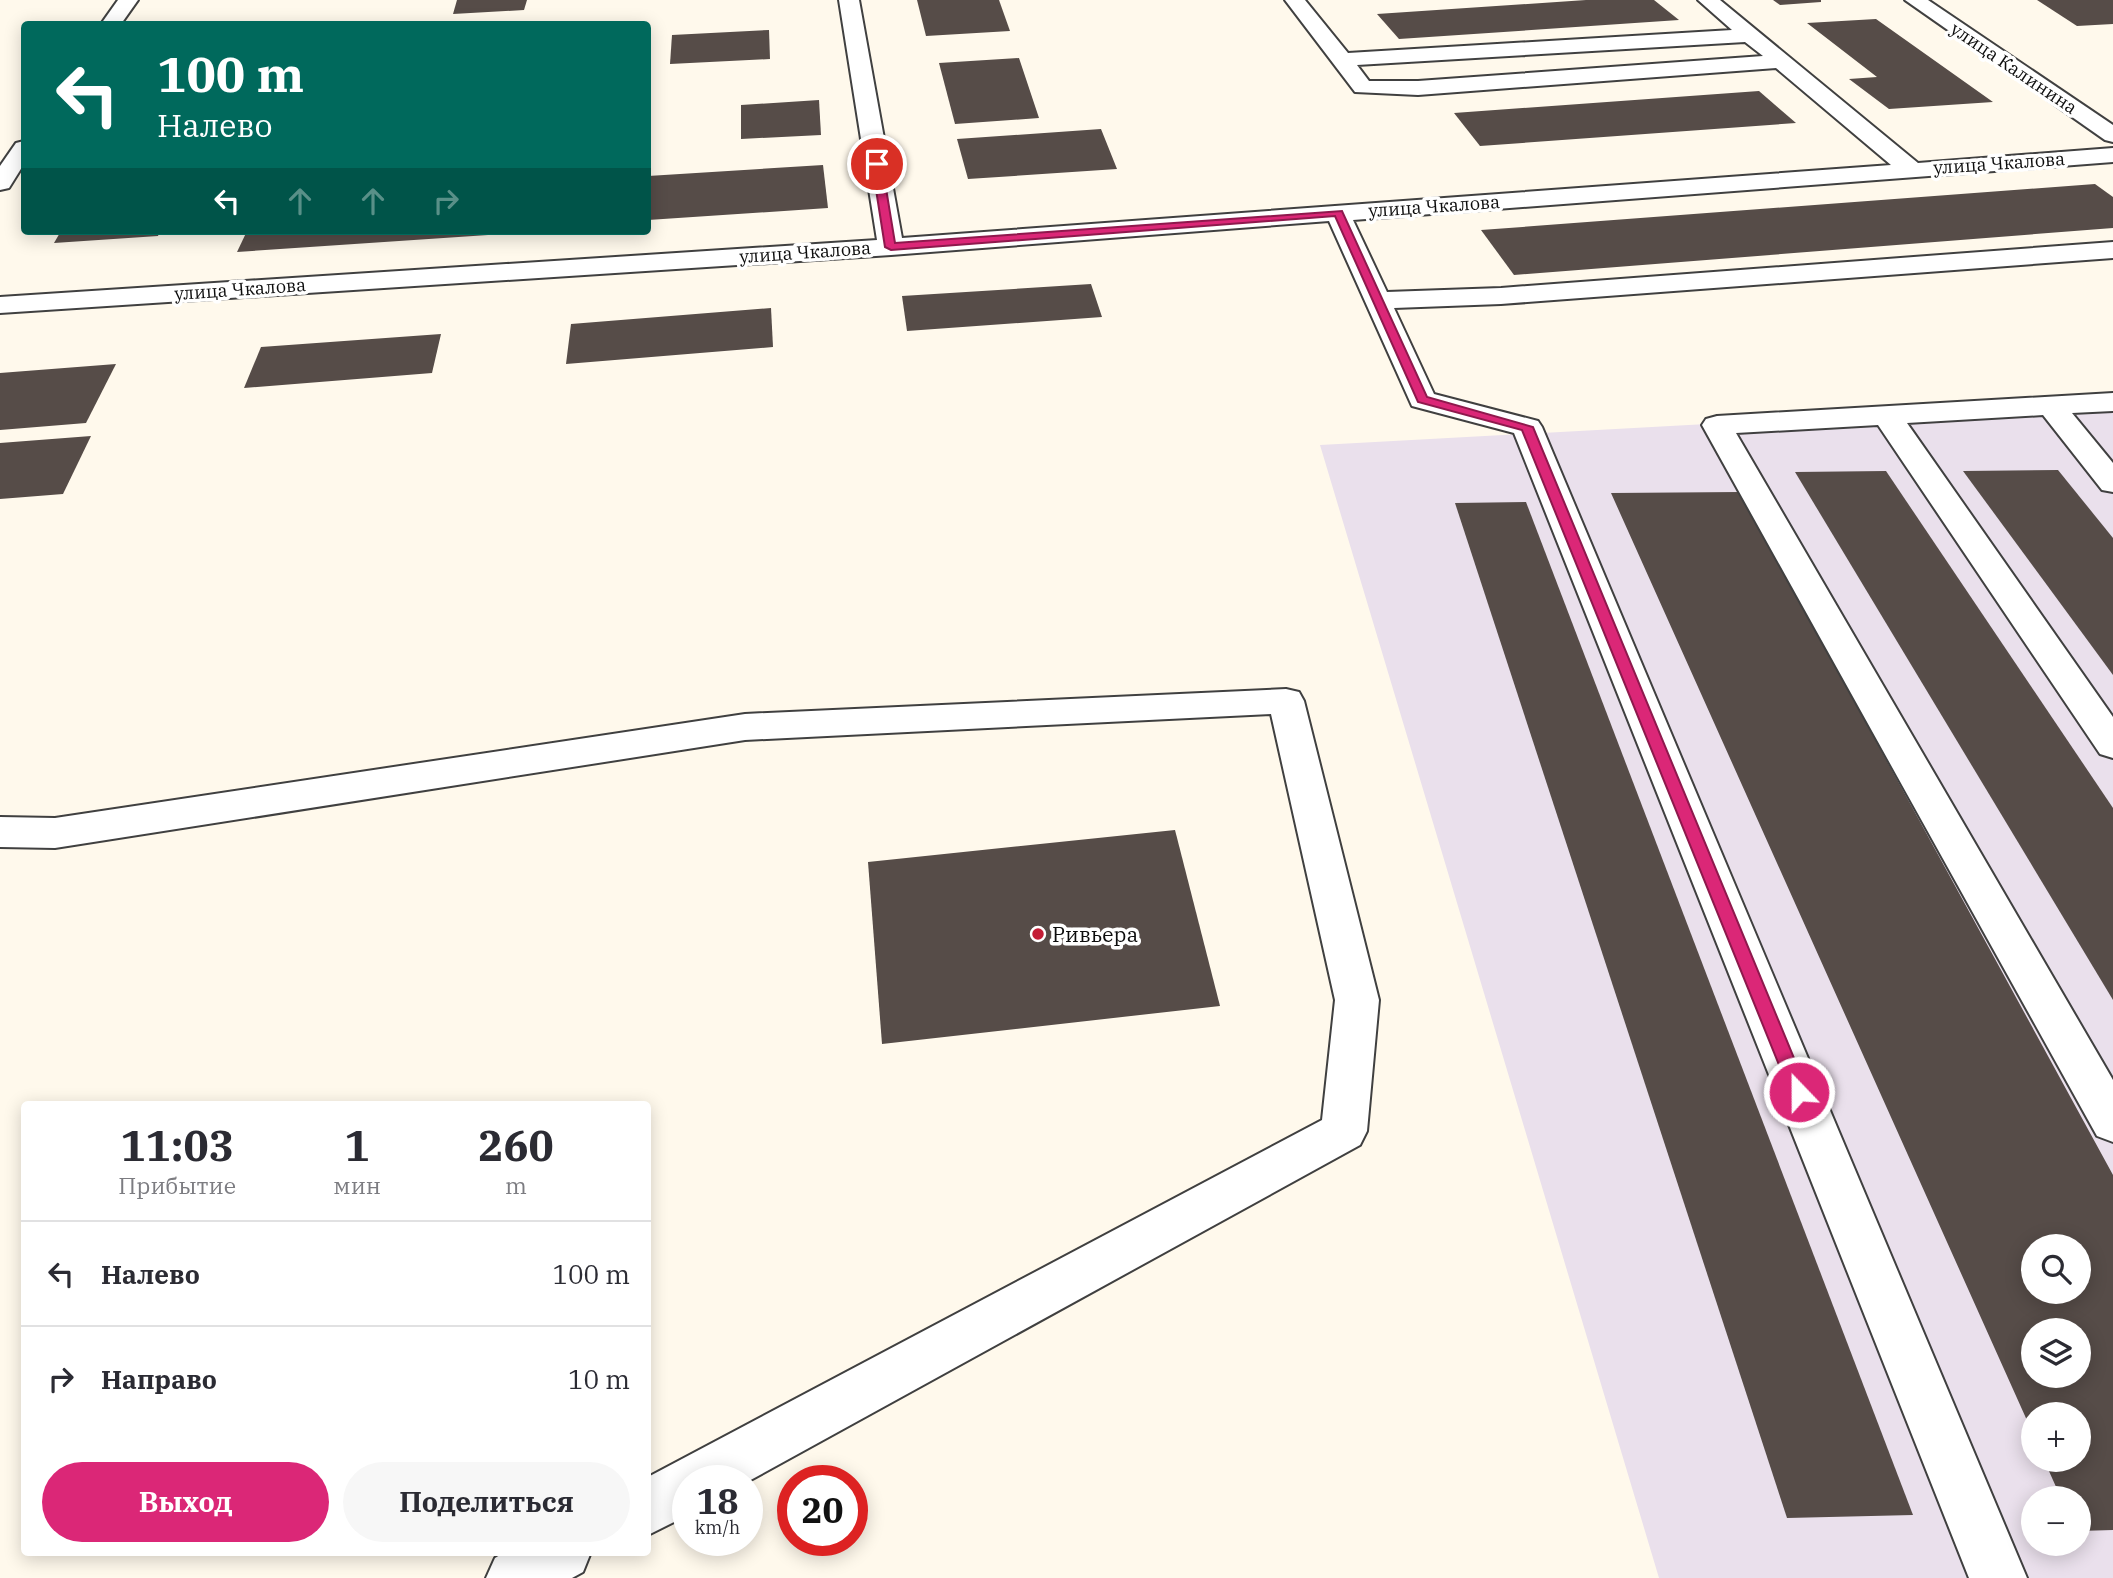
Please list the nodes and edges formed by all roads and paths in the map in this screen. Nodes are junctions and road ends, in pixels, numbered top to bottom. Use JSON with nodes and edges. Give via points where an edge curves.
{"nodes":[{"id":1,"x":128,"y":0,"type":"edge"},
{"id":2,"x":849,"y":0,"type":"edge"},
{"id":3,"x":1296,"y":0,"type":"edge"},
{"id":4,"x":1708,"y":0,"type":"edge"},
{"id":5,"x":1915,"y":0,"type":"edge"},
{"id":6,"x":113,"y":21,"type":"edge"},
{"id":7,"x":1751,"y":35,"type":"junction"},
{"id":8,"x":1342,"y":60,"type":"junction"},
{"id":9,"x":1783,"y":61,"type":"junction"},
{"id":10,"x":2113,"y":135,"type":"edge"},
{"id":11,"x":21,"y":152,"type":"edge"},
{"id":12,"x":2113,"y":155,"type":"edge"},
{"id":13,"x":1912,"y":170,"type":"junction"},
{"id":14,"x":0,"y":183,"type":"edge"},
{"id":15,"x":1338,"y":213,"type":"junction"},
{"id":16,"x":891,"y":247,"type":"junction"},
{"id":17,"x":2113,"y":250,"type":"edge"},
{"id":18,"x":1378,"y":300,"type":"junction"},
{"id":19,"x":0,"y":305,"type":"edge"},
{"id":20,"x":2113,"y":402,"type":"edge"},
{"id":21,"x":2050,"y":405,"type":"junction"},
{"id":22,"x":1886,"y":414,"type":"junction"},
{"id":23,"x":2113,"y":483,"type":"edge"},
{"id":24,"x":2113,"y":745,"type":"edge"},
{"id":25,"x":0,"y":832,"type":"edge"},
{"id":26,"x":2113,"y":1122,"type":"edge"},
{"id":27,"x":724,"y":1465,"type":"edge"},
{"id":28,"x":672,"y":1494,"type":"edge"},
{"id":29,"x":651,"y":1505,"type":"edge"},
{"id":30,"x":556,"y":1556,"type":"edge"},
{"id":31,"x":515,"y":1578,"type":"edge"},
{"id":32,"x":1998,"y":1578,"type":"edge"}],
"edges":[{"from":1,"to":6,"type":"street"},
{"from":2,"to":16,"type":"street"},
{"from":3,"to":8,"type":"street"},
{"from":4,"to":7,"type":"street"},
{"from":5,"to":10,"type":"street","name":"улица Калинина"},
{"from":7,"to":8,"type":"street"},
{"from":7,"to":9,"type":"street"},
{"from":8,"to":9,"type":"street","via":[[1363,88],[1418,88]]},
{"from":9,"to":13,"type":"street"},
{"from":11,"to":14,"type":"street"},
{"from":12,"to":13,"type":"street","name":"улица Чкалова"},
{"from":13,"to":15,"type":"street","name":"улица Чкалова"},
{"from":15,"to":16,"type":"street","name":"улица Чкалова"},
{"from":15,"to":18,"type":"street"},
{"from":16,"to":19,"type":"street","name":"улица Чкалова"},
{"from":17,"to":18,"type":"street","via":[[1502,296]]},
{"from":18,"to":32,"type":"street","via":[[1422,400],[1527,427]]},
{"from":20,"to":21,"type":"street"},
{"from":21,"to":22,"type":"street"},
{"from":21,"to":23,"type":"street"},
{"from":22,"to":24,"type":"street"},
{"from":22,"to":26,"type":"street","via":[[1717,425]]},
{"from":25,"to":27,"type":"street","via":[[55,833],[746,727],[1286,701],[1357,999],[1344,1131]]},
{"from":28,"to":29,"type":"street"},
{"from":30,"to":31,"type":"street"}]}
